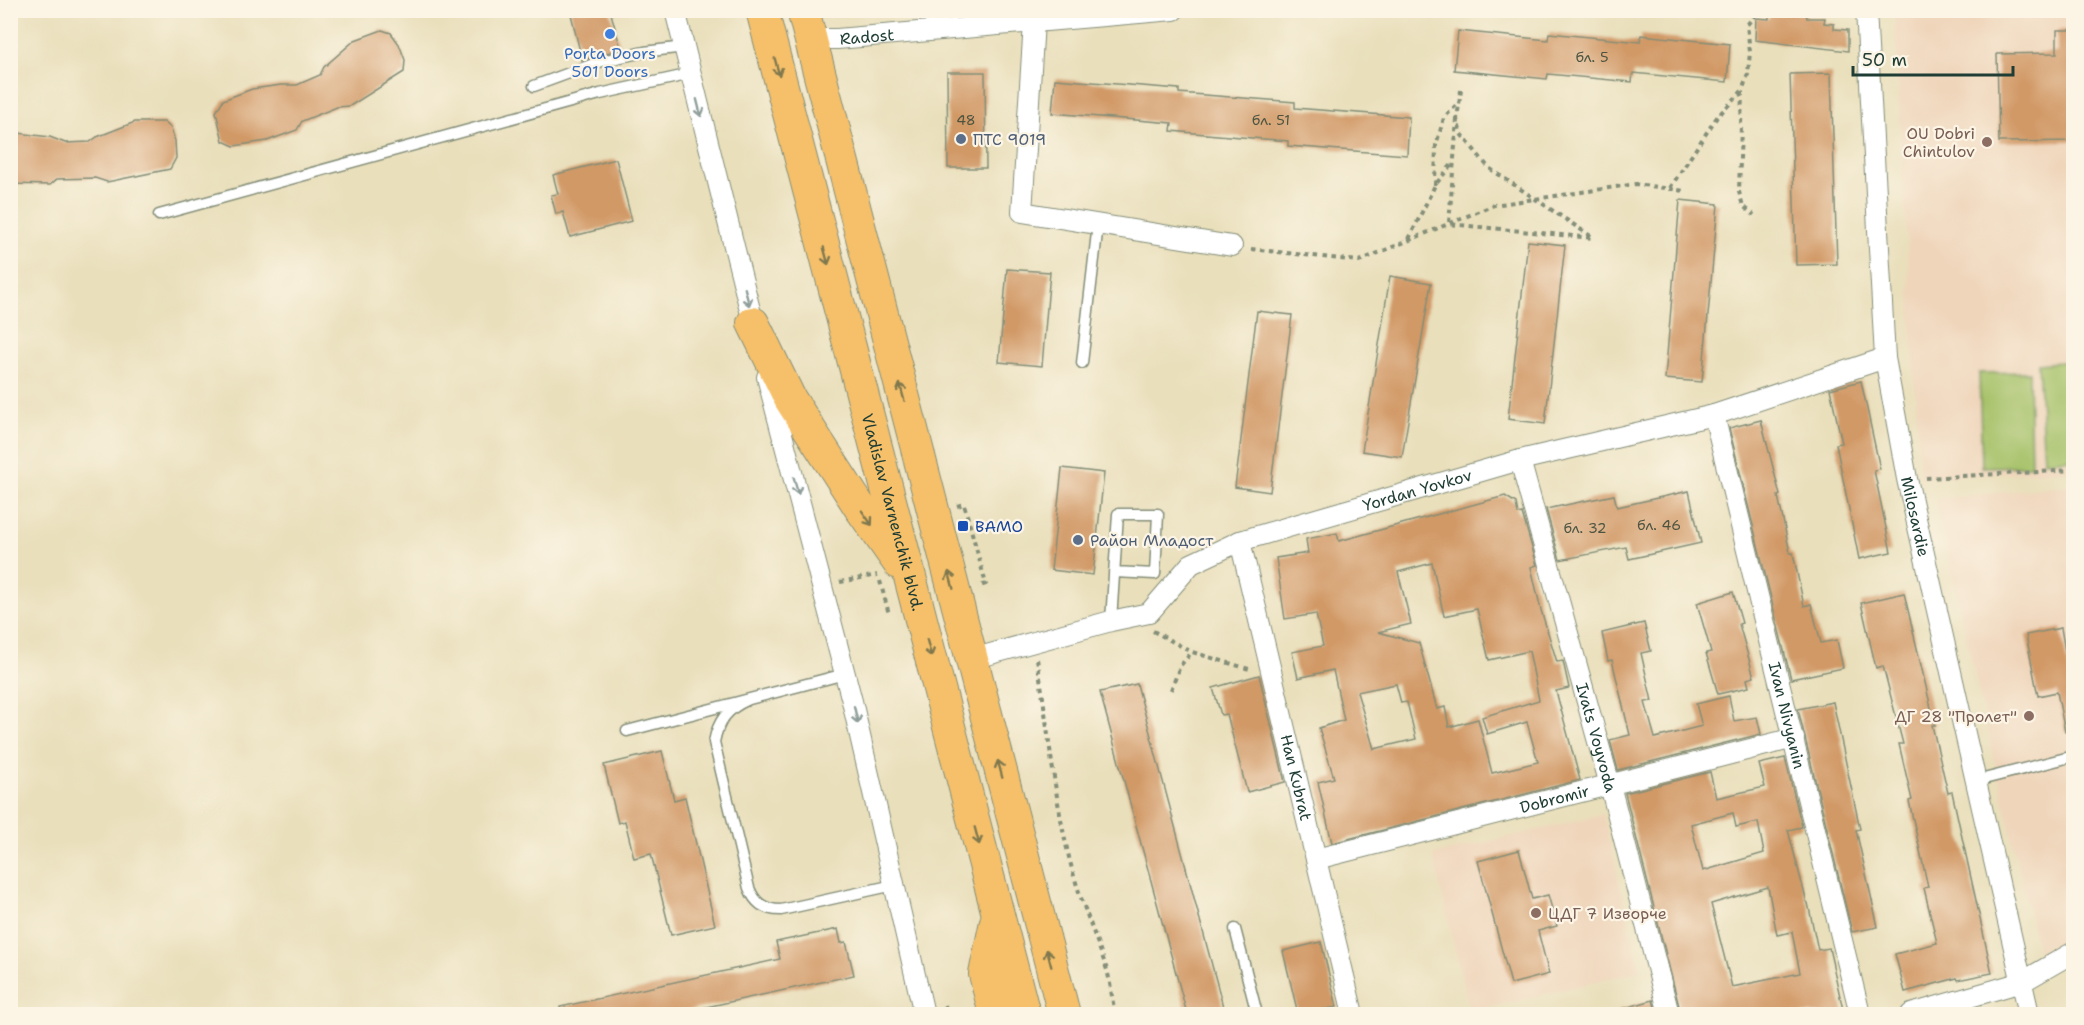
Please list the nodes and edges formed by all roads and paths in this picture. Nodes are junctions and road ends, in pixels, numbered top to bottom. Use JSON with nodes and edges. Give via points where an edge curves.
{"nodes":[{"id":1,"x":675,"y":10,"type":"edge"},
{"id":2,"x":762,"y":10,"type":"edge"},
{"id":3,"x":1174,"y":10,"type":"edge"},
{"id":4,"x":1759,"y":10,"type":"edge"},
{"id":5,"x":1866,"y":10,"type":"edge"},
{"id":6,"x":1034,"y":22,"type":"junction"},
{"id":7,"x":807,"y":25,"type":"edge"},
{"id":8,"x":684,"y":47,"type":"junction"},
{"id":9,"x":690,"y":74,"type":"junction"},
{"id":10,"x":534,"y":86,"type":"dead end"},
{"id":11,"x":1461,"y":90,"type":"dead end"},
{"id":12,"x":1742,"y":92,"type":"junction"},
{"id":13,"x":1458,"y":104,"type":"junction"},
{"id":14,"x":1457,"y":119,"type":"junction"},
{"id":15,"x":1454,"y":162,"type":"junction"},
{"id":16,"x":1435,"y":185,"type":"junction"},
{"id":17,"x":1670,"y":188,"type":"junction"},
{"id":18,"x":1685,"y":190,"type":"dead end"},
{"id":19,"x":1535,"y":199,"type":"junction"},
{"id":20,"x":159,"y":215,"type":"dead end"},
{"id":21,"x":1754,"y":215,"type":"dead end"},
{"id":22,"x":1098,"y":224,"type":"junction"},
{"id":23,"x":1449,"y":224,"type":"junction"},
{"id":24,"x":1408,"y":240,"type":"junction"},
{"id":25,"x":1232,"y":246,"type":"joint"},
{"id":26,"x":753,"y":323,"type":"junction"},
{"id":27,"x":1885,"y":358,"type":"junction"},
{"id":28,"x":1082,"y":363,"type":"dead end"},
{"id":29,"x":1714,"y":416,"type":"junction"},
{"id":30,"x":1520,"y":460,"type":"junction"},
{"id":31,"x":2073,"y":470,"type":"edge"},
{"id":32,"x":1907,"y":479,"type":"junction"},
{"id":33,"x":964,"y":504,"type":"dead end"},
{"id":34,"x":1240,"y":541,"type":"junction"},
{"id":35,"x":1114,"y":572,"type":"junction"},
{"id":36,"x":911,"y":581,"type":"junction"},
{"id":37,"x":986,"y":584,"type":"dead end"},
{"id":38,"x":822,"y":586,"type":"junction"},
{"id":39,"x":889,"y":614,"type":"dead end"},
{"id":40,"x":1111,"y":621,"type":"junction"},
{"id":41,"x":1153,"y":631,"type":"dead end"},
{"id":42,"x":1038,"y":641,"type":"junction"},
{"id":43,"x":1192,"y":652,"type":"junction"},
{"id":44,"x":972,"y":659,"type":"junction"},
{"id":45,"x":845,"y":674,"type":"junction"},
{"id":46,"x":1272,"y":675,"type":"junction"},
{"id":47,"x":1171,"y":690,"type":"dead end"},
{"id":48,"x":747,"y":700,"type":"junction"},
{"id":49,"x":627,"y":731,"type":"dead end"},
{"id":50,"x":1794,"y":738,"type":"junction"},
{"id":51,"x":2073,"y":756,"type":"edge"},
{"id":52,"x":1976,"y":781,"type":"junction"},
{"id":53,"x":1610,"y":785,"type":"junction"},
{"id":54,"x":1316,"y":860,"type":"junction"},
{"id":55,"x":894,"y":885,"type":"junction"},
{"id":56,"x":998,"y":915,"type":"junction"},
{"id":57,"x":1235,"y":929,"type":"dead end"},
{"id":58,"x":2073,"y":952,"type":"edge"},
{"id":59,"x":2022,"y":982,"type":"junction"},
{"id":60,"x":924,"y":1014,"type":"edge"},
{"id":61,"x":994,"y":1014,"type":"edge"},
{"id":62,"x":1024,"y":1014,"type":"edge"},
{"id":63,"x":1064,"y":1014,"type":"edge"},
{"id":64,"x":1115,"y":1014,"type":"edge"},
{"id":65,"x":1257,"y":1014,"type":"edge"},
{"id":66,"x":1353,"y":1014,"type":"edge"},
{"id":67,"x":1670,"y":1014,"type":"edge"},
{"id":68,"x":1860,"y":1014,"type":"edge"},
{"id":69,"x":1911,"y":1014,"type":"edge"},
{"id":70,"x":2029,"y":1014,"type":"edge"}],
"edges":[{"from":1,"to":8,"type":"street"},
{"from":2,"to":36,"type":"main road","name":"Vladislav Varnenchik blvd.","one_way":true},
{"from":3,"to":6,"type":"street","name":"Radost"},
{"from":4,"to":12,"type":"path","via":[[1747,25],[1750,52]]},
{"from":5,"to":27,"type":"street","name":"Milosardie"},
{"from":6,"to":7,"type":"street","name":"Radost","via":[[837,39]]},
{"from":6,"to":22,"type":"street","via":[[1022,212]]},
{"from":44,"to":7,"type":"main road","one_way":true},
{"from":8,"to":9,"type":"street"},
{"from":8,"to":10,"type":"lane","via":[[602,61]]},
{"from":9,"to":20,"type":"lane","via":[[600,94]]},
{"from":9,"to":26,"type":"street","one_way":true},
{"from":11,"to":13,"type":"path"},
{"from":12,"to":17,"type":"path","via":[[1717,117]]},
{"from":12,"to":21,"type":"path","via":[[1739,192],[1743,206]]},
{"from":13,"to":14,"type":"path"},
{"from":13,"to":16,"type":"path","via":[[1441,127],[1436,145]]},
{"from":14,"to":15,"type":"path"},
{"from":14,"to":19,"type":"path","via":[[1461,134],[1489,168]]},
{"from":15,"to":16,"type":"path"},
{"from":15,"to":23,"type":"path"},
{"from":16,"to":24,"type":"path"},
{"from":17,"to":18,"type":"path"},
{"from":17,"to":19,"type":"path","via":[[1636,184]]},
{"from":19,"to":23,"type":"path","via":[[1494,205]]},
{"from":19,"to":23,"type":"path","via":[[1593,238]]},
{"from":22,"to":25,"type":"street"},
{"from":22,"to":28,"type":"lane"},
{"from":23,"to":24,"type":"path"},
{"from":24,"to":25,"type":"path","via":[[1359,261]]},
{"from":26,"to":36,"type":"main road","one_way":true,"via":[[790,399]]},
{"from":26,"to":38,"type":"street","one_way":true},
{"from":27,"to":29,"type":"street","name":"Yordan Yovkov"},
{"from":27,"to":32,"type":"street","name":"Milosardie"},
{"from":29,"to":30,"type":"street","name":"Yordan Yovkov"},
{"from":29,"to":50,"type":"street","name":"Ivan Nivyanin"},
{"from":30,"to":34,"type":"street","name":"Yordan Yovkov"},
{"from":30,"to":53,"type":"street","name":"Ivats Voyvoda"},
{"from":31,"to":32,"type":"path"},
{"from":32,"to":52,"type":"street","name":"Milosardie"},
{"from":33,"to":37,"type":"path"},
{"from":34,"to":40,"type":"street","name":"Yordan Yovkov","via":[[1191,564],[1149,613]]},
{"from":34,"to":46,"type":"street","name":"Han Kubrat"},
{"from":35,"to":35,"type":"lane","via":[[1118,514],[1158,514],[1155,574]]},
{"from":35,"to":40,"type":"lane"},
{"from":36,"to":56,"type":"main road","name":"Vladislav Varnenchik blvd.","one_way":true},
{"from":38,"to":39,"type":"path","via":[[878,575]]},
{"from":38,"to":45,"type":"street"},
{"from":40,"to":42,"type":"street","name":"Yordan Yovkov"},
{"from":41,"to":43,"type":"path"},
{"from":42,"to":44,"type":"street","name":"Yordan Yovkov"},
{"from":42,"to":64,"type":"path","via":[[1051,760],[1068,854],[1107,971]]},
{"from":43,"to":46,"type":"path"},
{"from":43,"to":47,"type":"path","via":[[1180,666]]},
{"from":63,"to":44,"type":"main road","one_way":true},
{"from":45,"to":48,"type":"lane"},
{"from":45,"to":55,"type":"street","one_way":true},
{"from":46,"to":54,"type":"street","name":"Han Kubrat"},
{"from":48,"to":49,"type":"lane"},
{"from":48,"to":55,"type":"lane","via":[[723,716],[714,742],[749,888],[757,903],[781,910]]},
{"from":50,"to":53,"type":"street","name":"Dobromir"},
{"from":50,"to":68,"type":"street","name":"Ivan Nivyanin"},
{"from":51,"to":52,"type":"lane"},
{"from":52,"to":59,"type":"street","name":"Milosardie"},
{"from":53,"to":54,"type":"street","name":"Dobromir"},
{"from":53,"to":67,"type":"street","name":"Ivats Voyvoda"},
{"from":54,"to":66,"type":"street","name":"Han Kubrat"},
{"from":55,"to":60,"type":"street"},
{"from":56,"to":61,"type":"main road","via":[[985,974]]},
{"from":56,"to":62,"type":"main road","name":"Vladislav Varnenchik blvd."},
{"from":57,"to":65,"type":"lane"},
{"from":58,"to":59,"type":"street"},
{"from":59,"to":69,"type":"street"},
{"from":59,"to":70,"type":"street","name":"Milosardie"}]}
